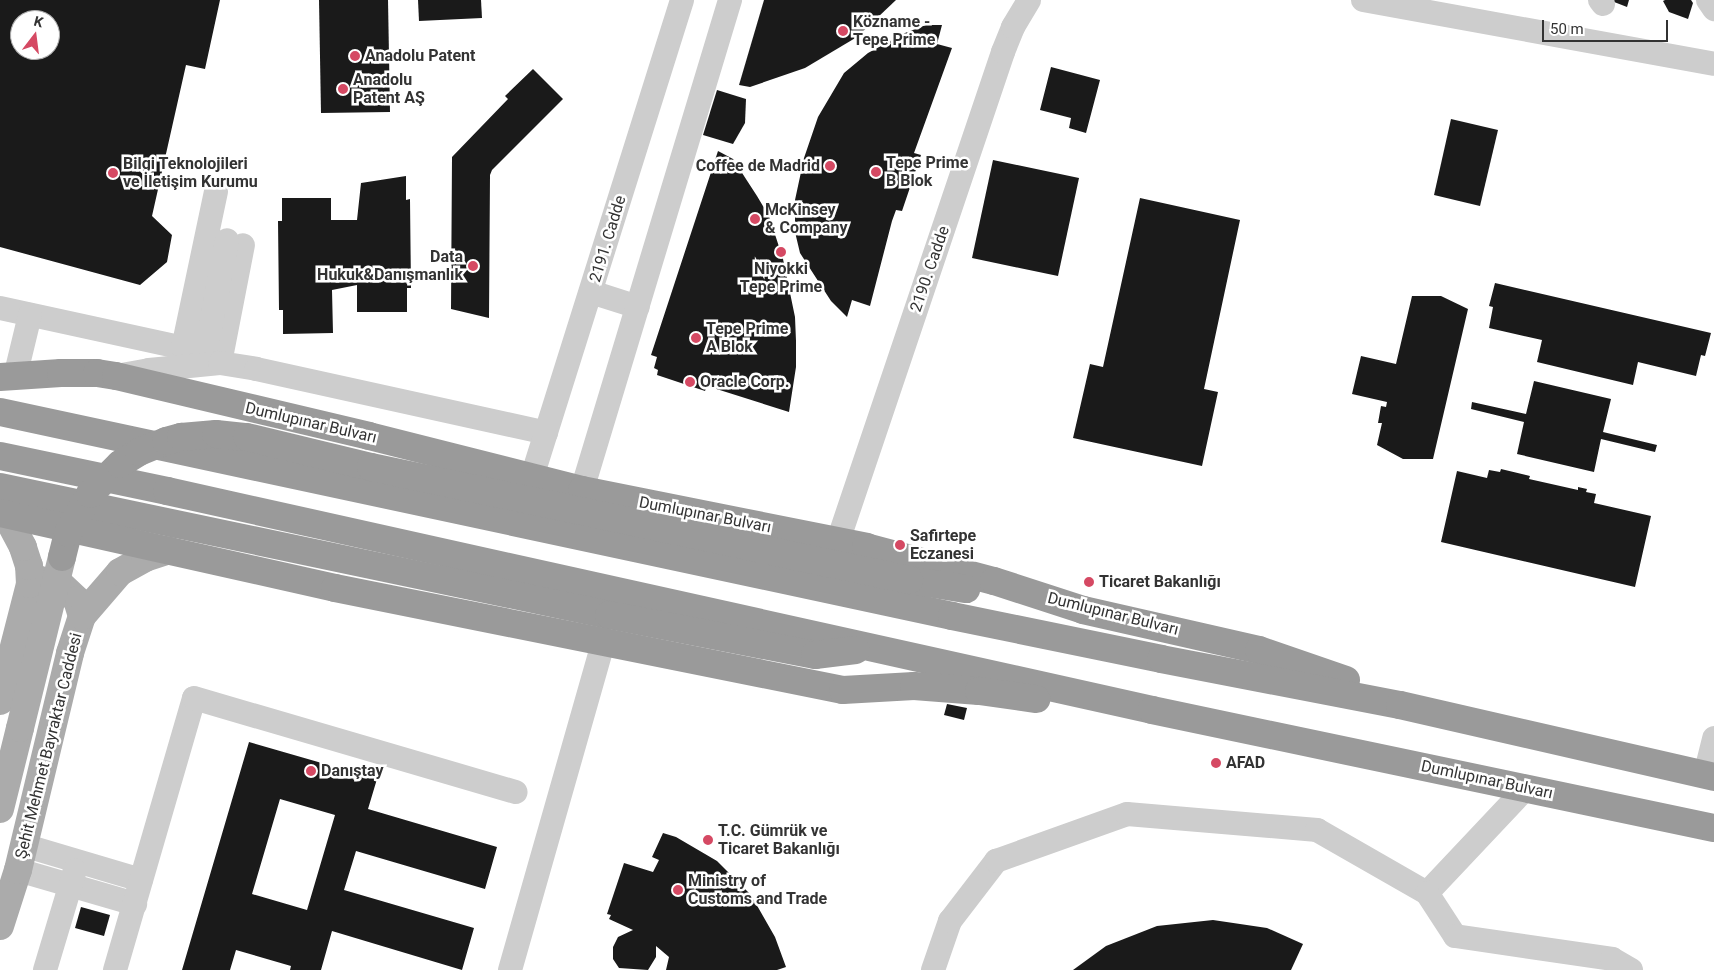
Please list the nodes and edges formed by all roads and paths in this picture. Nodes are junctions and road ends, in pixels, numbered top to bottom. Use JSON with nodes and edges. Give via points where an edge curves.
{"nodes":[{"id":1,"x":682,"y":0,"type":"edge"},
{"id":2,"x":730,"y":0,"type":"edge"},
{"id":3,"x":1029,"y":0,"type":"edge"},
{"id":4,"x":1363,"y":0,"type":"edge"},
{"id":5,"x":1708,"y":0,"type":"edge"},
{"id":6,"x":1714,"y":10,"type":"edge"},
{"id":7,"x":1714,"y":64,"type":"edge"},
{"id":8,"x":216,"y":191,"type":"dead end"},
{"id":9,"x":235,"y":242,"type":"dead end"},
{"id":10,"x":591,"y":292,"type":"junction"},
{"id":11,"x":638,"y":307,"type":"junction"},
{"id":12,"x":0,"y":308,"type":"edge"},
{"id":13,"x":30,"y":315,"type":"junction"},
{"id":14,"x":211,"y":363,"type":"junction"},
{"id":15,"x":116,"y":376,"type":"junction"},
{"id":16,"x":8,"y":377,"type":"edge"},
{"id":17,"x":0,"y":412,"type":"edge"},
{"id":18,"x":546,"y":433,"type":"junction"},
{"id":19,"x":0,"y":456,"type":"edge"},
{"id":20,"x":532,"y":477,"type":"junction"},
{"id":21,"x":0,"y":487,"type":"edge"},
{"id":22,"x":582,"y":490,"type":"junction"},
{"id":23,"x":3,"y":514,"type":"edge"},
{"id":24,"x":838,"y":541,"type":"junction"},
{"id":25,"x":169,"y":550,"type":"junction"},
{"id":26,"x":62,"y":556,"type":"joint"},
{"id":27,"x":30,"y":584,"type":"junction"},
{"id":28,"x":1083,"y":610,"type":"junction"},
{"id":29,"x":82,"y":616,"type":"junction"},
{"id":30,"x":604,"y":641,"type":"junction"},
{"id":31,"x":878,"y":647,"type":"junction"},
{"id":32,"x":0,"y":701,"type":"edge"},
{"id":33,"x":1400,"y":704,"type":"junction"},
{"id":34,"x":1152,"y":710,"type":"junction"},
{"id":35,"x":1714,"y":738,"type":"edge"},
{"id":36,"x":1710,"y":776,"type":"edge"},
{"id":37,"x":1526,"y":788,"type":"junction"},
{"id":38,"x":516,"y":792,"type":"dead end"},
{"id":39,"x":0,"y":809,"type":"edge"},
{"id":40,"x":1714,"y":828,"type":"edge"},
{"id":41,"x":20,"y":857,"type":"junction"},
{"id":42,"x":78,"y":861,"type":"junction"},
{"id":43,"x":141,"y":880,"type":"junction"},
{"id":44,"x":71,"y":886,"type":"junction"},
{"id":45,"x":1427,"y":893,"type":"junction"},
{"id":46,"x":134,"y":904,"type":"junction"},
{"id":47,"x":0,"y":926,"type":"edge"},
{"id":48,"x":45,"y":970,"type":"edge"},
{"id":49,"x":115,"y":970,"type":"edge"},
{"id":50,"x":510,"y":970,"type":"edge"},
{"id":51,"x":933,"y":970,"type":"edge"},
{"id":52,"x":1631,"y":970,"type":"edge"}],
"edges":[{"from":1,"to":10,"type":"street","name":"2191. Cadde"},
{"from":2,"to":11,"type":"street"},
{"from":3,"to":24,"type":"street","name":"2190. Cadde","via":[[1003,52]]},
{"from":4,"to":7,"type":"street"},
{"from":5,"to":6,"type":"street"},
{"from":8,"to":13,"type":"street","via":[[183,348]]},
{"from":9,"to":14,"type":"street"},
{"from":10,"to":11,"type":"street"},
{"from":10,"to":18,"type":"street","name":"2191. Cadde"},
{"from":11,"to":22,"type":"street"},
{"from":12,"to":13,"type":"street"},
{"from":13,"to":16,"type":"street"},
{"from":14,"to":15,"type":"street"},
{"from":14,"to":18,"type":"street","via":[[256,369]]},
{"from":15,"to":16,"type":"highway","name":"Dumlupınar Bulvarı","via":[[61,373]]},
{"from":15,"to":20,"type":"highway","name":"Dumlupınar Bulvarı"},
{"from":17,"to":33,"type":"highway","name":"Dumlupınar Bulvarı","via":[[961,618]]},
{"from":18,"to":20,"type":"street","name":"2191. Cadde"},
{"from":19,"to":31,"type":"highway","name":"Dumlupınar Bulvarı"},
{"from":20,"to":22,"type":"highway","name":"Dumlupınar Bulvarı"},
{"from":21,"to":31,"type":"highway","name":"Dumlupınar Bulvarı","via":[[599,613],[815,654]]},
{"from":22,"to":24,"type":"highway","name":"Dumlupınar Bulvarı"},
{"from":23,"to":25,"type":"highway"},
{"from":23,"to":27,"type":"main road","via":[[23,547]]},
{"from":24,"to":28,"type":"highway","name":"Dumlupınar Bulvarı","via":[[961,571]]},
{"from":25,"to":29,"type":"main road","name":"Şehit Mehmet Bayraktar Caddesi","via":[[145,558],[120,572]]},
{"from":25,"to":30,"type":"highway","via":[[335,588]]},
{"from":26,"to":28,"type":"highway","bridge":true,"via":[[68,533],[90,494],[120,464],[166,441],[216,434],[247,437],[371,467],[909,580]]},
{"from":26,"to":39,"type":"main road","name":"Şehit Mehmet Bayraktar Caddesi","bridge":true},
{"from":27,"to":29,"type":"main road","via":[[40,580],[60,584],[77,600]]},
{"from":27,"to":32,"type":"main road"},
{"from":28,"to":33,"type":"highway","name":"Dumlupınar Bulvarı","via":[[1259,650],[1358,685]]},
{"from":29,"to":41,"type":"main road","name":"Şehit Mehmet Bayraktar Caddesi"},
{"from":30,"to":34,"type":"highway","via":[[843,690],[914,686]]},
{"from":30,"to":50,"type":"street"},
{"from":31,"to":34,"type":"highway","name":"Dumlupınar Bulvarı"},
{"from":33,"to":36,"type":"highway","name":"Dumlupınar Bulvarı"},
{"from":34,"to":37,"type":"highway","name":"Dumlupınar Bulvarı"},
{"from":35,"to":36,"type":"street"},
{"from":37,"to":40,"type":"highway","name":"Dumlupınar Bulvarı"},
{"from":37,"to":45,"type":"street"},
{"from":38,"to":43,"type":"street","via":[[194,698]]},
{"from":41,"to":42,"type":"street"},
{"from":41,"to":44,"type":"street"},
{"from":41,"to":47,"type":"main road","name":"Şehit Mehmet Bayraktar Caddesi"},
{"from":42,"to":43,"type":"street"},
{"from":42,"to":44,"type":"street"},
{"from":43,"to":46,"type":"street"},
{"from":44,"to":46,"type":"street"},
{"from":44,"to":48,"type":"street"},
{"from":45,"to":51,"type":"street","via":[[1317,830],[1127,814],[996,861],[950,921]]},
{"from":45,"to":52,"type":"street","via":[[1455,936],[1612,960]]},
{"from":46,"to":49,"type":"street"}]}
